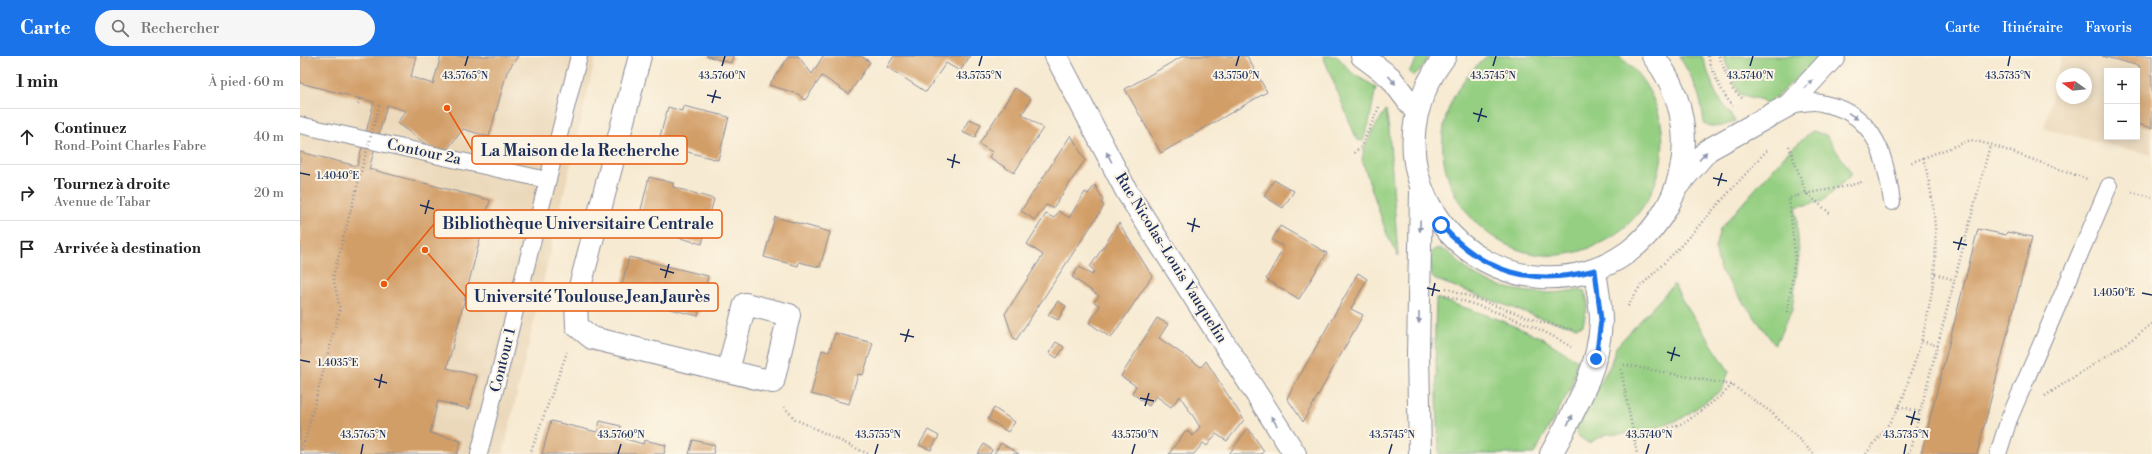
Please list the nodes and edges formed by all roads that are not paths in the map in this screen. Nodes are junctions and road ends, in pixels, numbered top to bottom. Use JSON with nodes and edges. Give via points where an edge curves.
{"nodes":[{"id":1,"x":579,"y":56,"type":"edge"},
{"id":2,"x":640,"y":56,"type":"edge"},
{"id":3,"x":1056,"y":56,"type":"edge"},
{"id":4,"x":1362,"y":56,"type":"edge"},
{"id":5,"x":1444,"y":56,"type":"edge"},
{"id":6,"x":1653,"y":56,"type":"edge"},
{"id":7,"x":1834,"y":56,"type":"edge"},
{"id":8,"x":1789,"y":105,"type":"junction"},
{"id":9,"x":1417,"y":113,"type":"junction"},
{"id":10,"x":300,"y":125,"type":"edge"},
{"id":11,"x":548,"y":180,"type":"junction"},
{"id":12,"x":1677,"y":186,"type":"junction"},
{"id":13,"x":2109,"y":186,"type":"road end"},
{"id":14,"x":1421,"y":187,"type":"junction"},
{"id":15,"x":1892,"y":202,"type":"dead end"},
{"id":16,"x":1595,"y":270,"type":"junction"},
{"id":17,"x":728,"y":371,"type":"junction"},
{"id":18,"x":479,"y":454,"type":"edge"},
{"id":19,"x":1295,"y":454,"type":"edge"},
{"id":20,"x":1420,"y":454,"type":"edge"},
{"id":21,"x":1551,"y":454,"type":"edge"},
{"id":22,"x":1998,"y":454,"type":"edge"}],
"edges":[{"from":1,"to":11,"type":"lane","name":"Contour 1"},
{"from":2,"to":17,"type":"street","via":[[576,302],[577,326],[592,338]]},
{"from":19,"to":3,"type":"street","name":"Rue Nicolas-Louis Vauquelin","one_way":true,"via":[[1127,192]]},
{"from":4,"to":9,"type":"street","one_way":true,"via":[[1390,77]]},
{"from":5,"to":9,"type":"street","via":[[1432,73]]},
{"from":6,"to":12,"type":"street","via":[[1670,82],[1683,123],[1684,144]]},
{"from":8,"to":7,"type":"street","one_way":true},
{"from":12,"to":8,"type":"street","one_way":true,"via":[[1708,150]]},
{"from":8,"to":15,"type":"lane","one_way":true,"via":[[1815,102],[1838,108],[1854,115],[1871,131],[1888,172]]},
{"from":9,"to":14,"type":"street","via":[[1414,150]]},
{"from":10,"to":11,"type":"lane","name":"Contour 2a"},
{"from":11,"to":18,"type":"lane","name":"Contour 1"},
{"from":12,"to":16,"type":"street","via":[[1656,225],[1638,244],[1618,259]]},
{"from":13,"to":22,"type":"lane","via":[[2009,419]]},
{"from":14,"to":16,"type":"street","via":[[1429,207],[1455,241],[1490,265],[1510,273],[1553,278]]},
{"from":14,"to":20,"type":"street","one_way":true,"via":[[1418,354]]},
{"from":21,"to":16,"type":"street","one_way":true,"via":[[1585,391],[1596,359],[1601,320]]},
{"from":17,"to":17,"type":"street","via":[[773,382],[789,315],[744,304]]}]}
